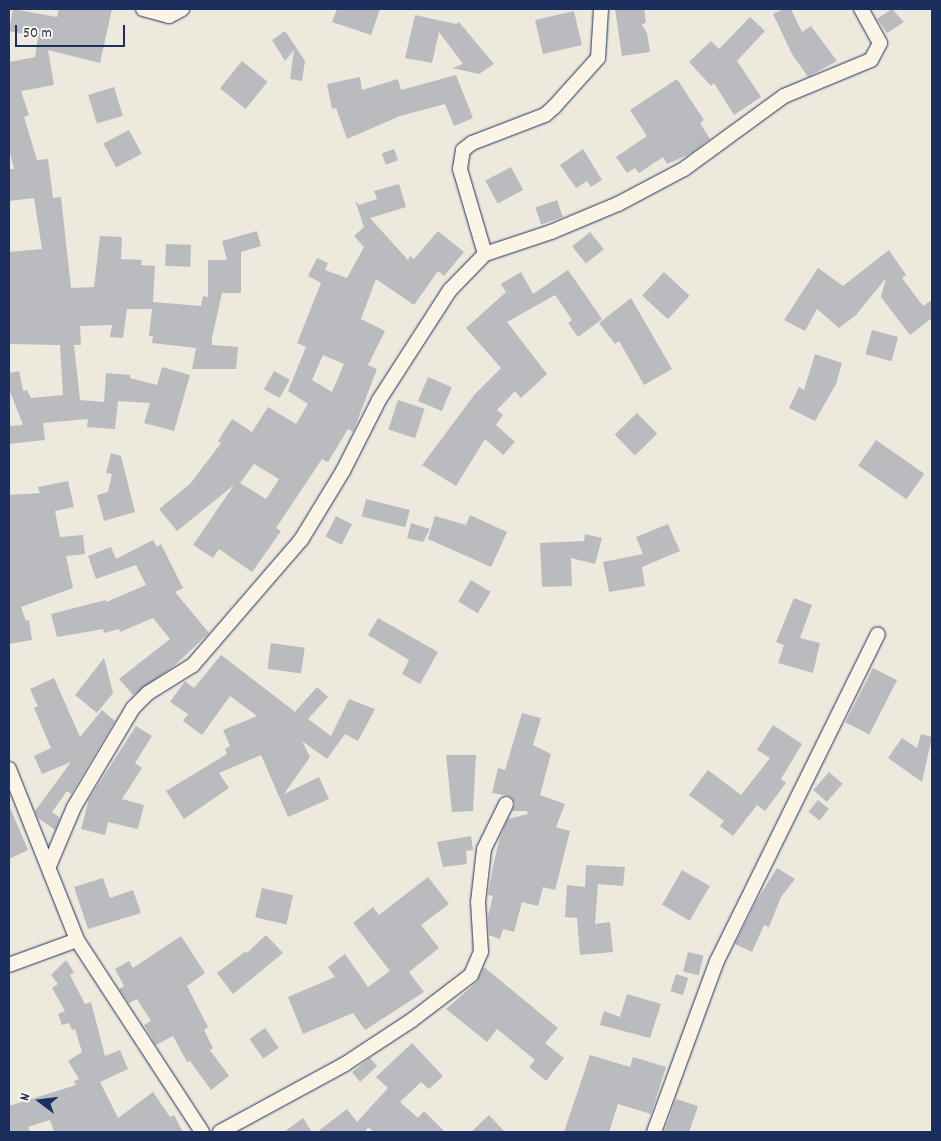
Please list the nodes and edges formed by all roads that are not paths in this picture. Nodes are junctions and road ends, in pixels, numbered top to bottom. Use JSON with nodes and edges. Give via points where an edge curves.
{"nodes":[{"id":1,"x":143,"y":9,"type":"edge"},
{"id":2,"x":182,"y":9,"type":"edge"},
{"id":3,"x":602,"y":9,"type":"edge"},
{"id":4,"x":861,"y":9,"type":"edge"},
{"id":5,"x":485,"y":254,"type":"junction"},
{"id":6,"x":878,"y":634,"type":"dead end"},
{"id":7,"x":9,"y":769,"type":"edge"},
{"id":8,"x":506,"y":804,"type":"dead end"},
{"id":9,"x":49,"y":866,"type":"junction"},
{"id":10,"x":77,"y":940,"type":"junction"},
{"id":11,"x":9,"y":965,"type":"edge"},
{"id":12,"x":202,"y":1132,"type":"edge"},
{"id":13,"x":220,"y":1132,"type":"edge"},
{"id":14,"x":654,"y":1132,"type":"edge"}],
"edges":[{"from":1,"to":2,"type":"street","via":[[169,16]]},
{"from":3,"to":5,"type":"street","via":[[598,58],[554,107],[546,114],[472,143],[464,150],[460,169]]},
{"from":4,"to":5,"type":"street","via":[[880,44],[871,60],[784,96],[684,169],[618,204],[551,232]]},
{"from":5,"to":9,"type":"street","via":[[439,303],[379,400],[344,471],[300,540],[193,665],[148,693],[133,708],[74,807]]},
{"from":6,"to":14,"type":"street","via":[[717,961]]},
{"from":7,"to":9,"type":"street"},
{"from":8,"to":13,"type":"street","via":[[484,849],[478,902],[481,952],[471,975],[412,1020],[345,1064]]},
{"from":9,"to":10,"type":"street"},
{"from":10,"to":11,"type":"street"},
{"from":10,"to":12,"type":"street"}]}
